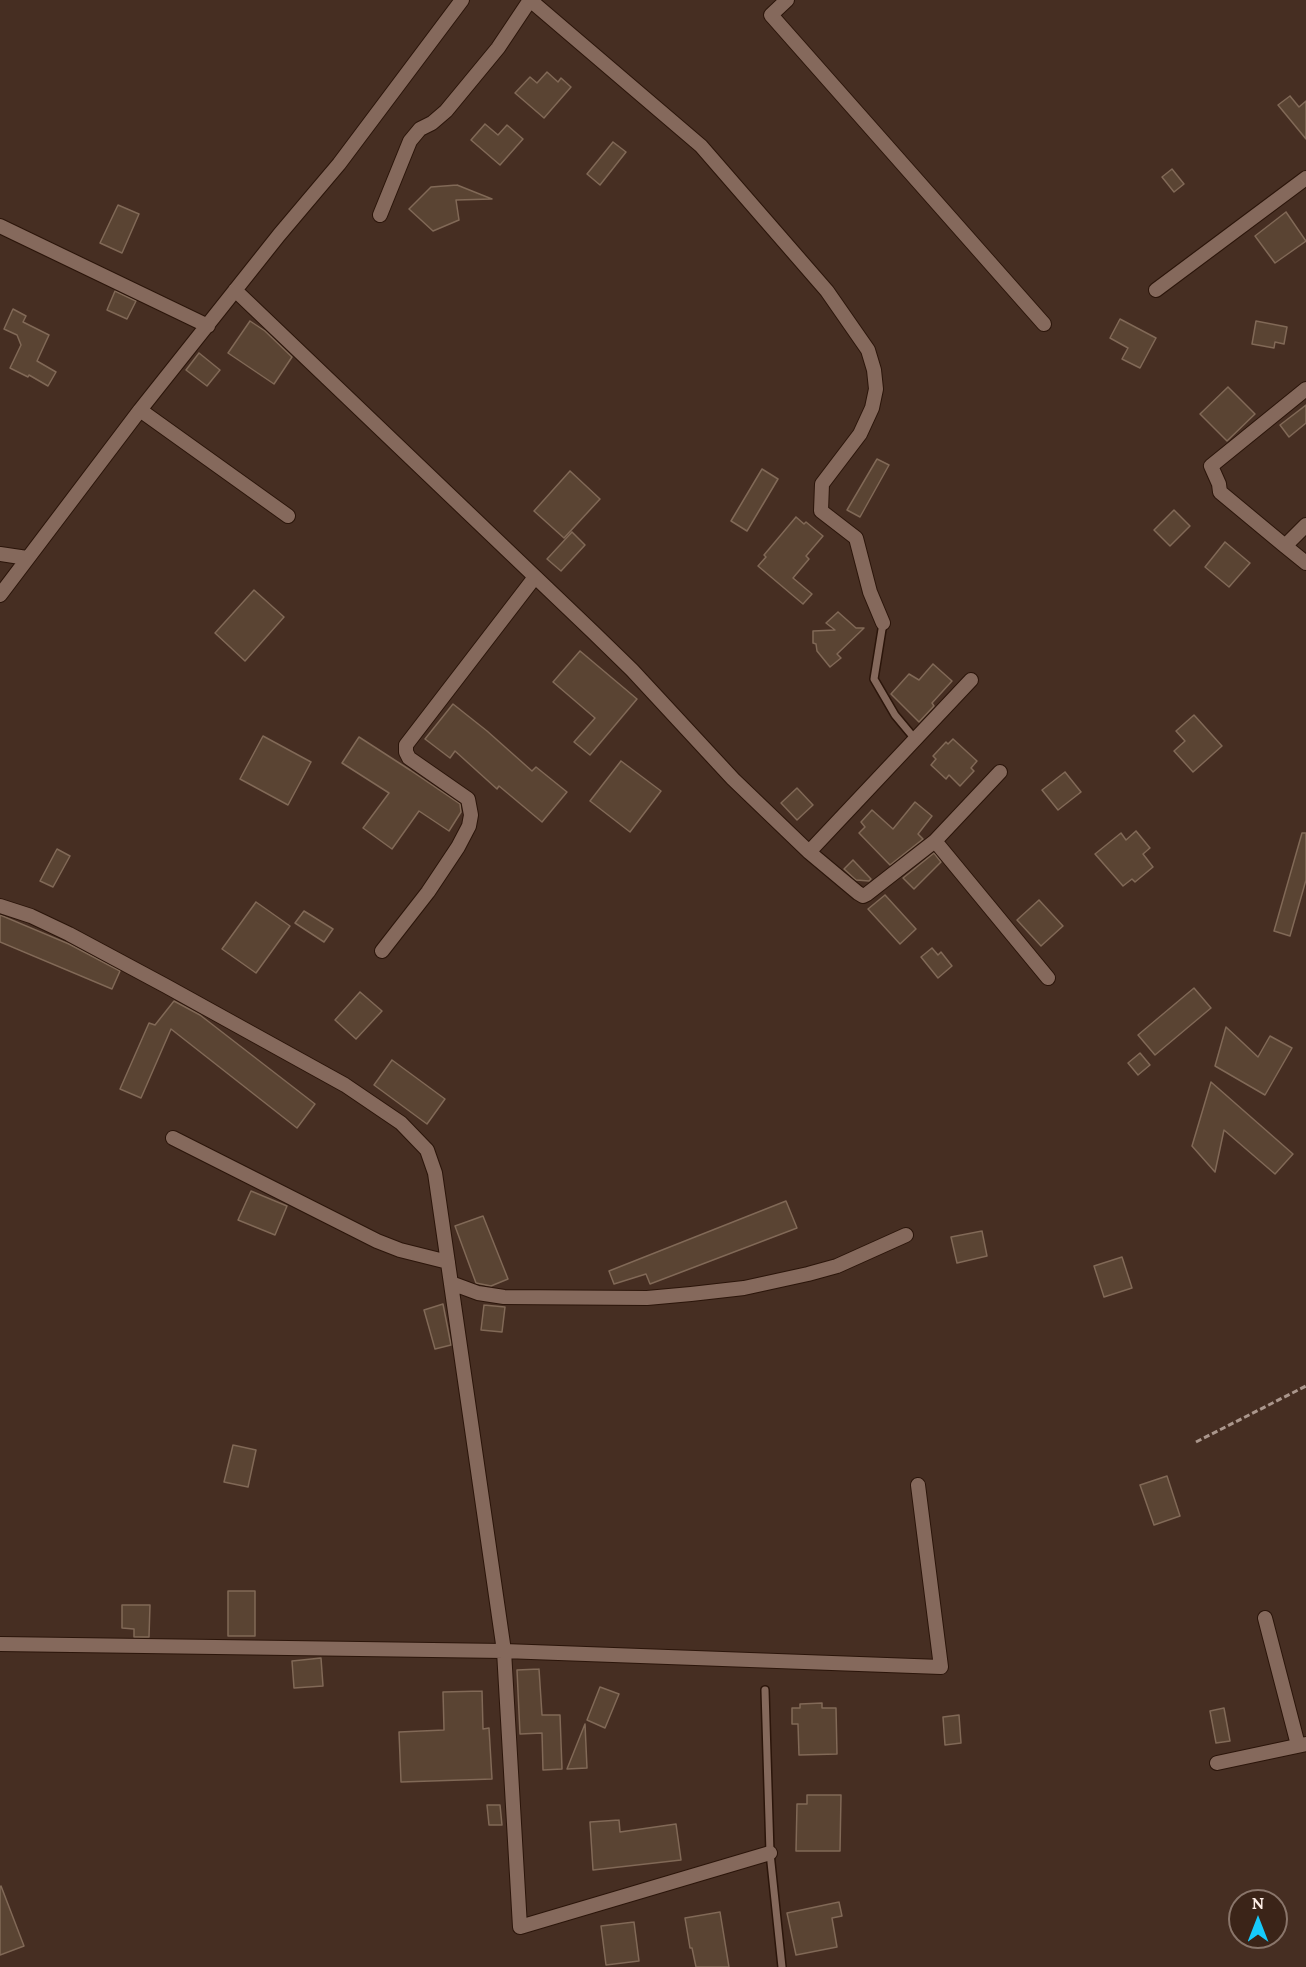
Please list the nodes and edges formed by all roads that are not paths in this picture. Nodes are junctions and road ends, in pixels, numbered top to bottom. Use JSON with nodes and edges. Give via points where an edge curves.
{"nodes":[{"id":1,"x":462,"y":0,"type":"edge"},
{"id":2,"x":530,"y":0,"type":"edge"},
{"id":3,"x":787,"y":0,"type":"edge"},
{"id":4,"x":1306,"y":178,"type":"edge"},
{"id":5,"x":380,"y":215,"type":"dead end"},
{"id":6,"x":0,"y":226,"type":"edge"},
{"id":7,"x":235,"y":290,"type":"junction"},
{"id":8,"x":1156,"y":290,"type":"dead end"},
{"id":9,"x":1044,"y":324,"type":"dead end"},
{"id":10,"x":208,"y":326,"type":"junction"},
{"id":11,"x":1306,"y":389,"type":"edge"},
{"id":12,"x":140,"y":410,"type":"junction"},
{"id":13,"x":288,"y":516,"type":"dead end"},
{"id":14,"x":1306,"y":525,"type":"edge"},
{"id":15,"x":1285,"y":546,"type":"junction"},
{"id":16,"x":0,"y":554,"type":"edge"},
{"id":17,"x":27,"y":558,"type":"junction"},
{"id":18,"x":1306,"y":563,"type":"edge"},
{"id":19,"x":536,"y":577,"type":"junction"},
{"id":20,"x":0,"y":595,"type":"edge"},
{"id":21,"x":883,"y":623,"type":"joint"},
{"id":22,"x":971,"y":680,"type":"dead end"},
{"id":23,"x":915,"y":739,"type":"junction"},
{"id":24,"x":1000,"y":772,"type":"dead end"},
{"id":25,"x":935,"y":841,"type":"junction"},
{"id":26,"x":808,"y":852,"type":"junction"},
{"id":27,"x":0,"y":906,"type":"edge"},
{"id":28,"x":382,"y":951,"type":"dead end"},
{"id":29,"x":1048,"y":978,"type":"dead end"},
{"id":30,"x":173,"y":1138,"type":"dead end"},
{"id":31,"x":906,"y":1235,"type":"dead end"},
{"id":32,"x":448,"y":1262,"type":"junction"},
{"id":33,"x":452,"y":1283,"type":"junction"},
{"id":34,"x":918,"y":1485,"type":"dead end"},
{"id":35,"x":1265,"y":1618,"type":"dead end"},
{"id":36,"x":0,"y":1644,"type":"edge"},
{"id":37,"x":504,"y":1651,"type":"junction"},
{"id":38,"x":765,"y":1690,"type":"dead end"},
{"id":39,"x":1302,"y":1745,"type":"edge"},
{"id":40,"x":1217,"y":1763,"type":"dead end"},
{"id":41,"x":770,"y":1853,"type":"junction"},
{"id":42,"x":782,"y":1967,"type":"edge"}],
"edges":[{"from":1,"to":7,"type":"street","via":[[339,164]]},
{"from":2,"to":5,"type":"street","via":[[498,48],[446,111],[410,141]]},
{"from":2,"to":21,"type":"street","via":[[701,146],[827,291],[868,350],[876,388],[872,408],[860,434],[822,484],[821,511],[856,538],[870,592]]},
{"from":3,"to":9,"type":"street","via":[[771,15]]},
{"from":4,"to":8,"type":"street"},
{"from":6,"to":10,"type":"street"},
{"from":7,"to":10,"type":"street"},
{"from":7,"to":19,"type":"street"},
{"from":10,"to":12,"type":"street"},
{"from":11,"to":15,"type":"street","via":[[1211,466],[1220,492]]},
{"from":12,"to":13,"type":"street"},
{"from":12,"to":17,"type":"street"},
{"from":14,"to":15,"type":"street"},
{"from":15,"to":18,"type":"street"},
{"from":16,"to":17,"type":"street"},
{"from":17,"to":20,"type":"street"},
{"from":19,"to":26,"type":"street"},
{"from":19,"to":28,"type":"street","via":[[406,745],[409,758],[468,799],[471,815],[469,826],[440,874]]},
{"from":21,"to":23,"type":"lane","via":[[873,679]]},
{"from":22,"to":23,"type":"street"},
{"from":23,"to":26,"type":"street"},
{"from":24,"to":25,"type":"street"},
{"from":25,"to":26,"type":"street","via":[[863,896]]},
{"from":25,"to":29,"type":"street"},
{"from":27,"to":32,"type":"street","via":[[69,934],[166,986],[345,1085],[401,1123],[433,1162]]},
{"from":30,"to":32,"type":"street","via":[[377,1241]]},
{"from":31,"to":33,"type":"street","via":[[837,1266],[808,1274],[744,1288],[680,1295],[609,1299],[504,1297]]},
{"from":32,"to":33,"type":"street"},
{"from":33,"to":37,"type":"street"},
{"from":34,"to":37,"type":"street","via":[[941,1667]]},
{"from":35,"to":39,"type":"street"},
{"from":36,"to":37,"type":"street"},
{"from":37,"to":41,"type":"street","via":[[520,1927]]},
{"from":38,"to":41,"type":"lane"},
{"from":39,"to":40,"type":"street"},
{"from":41,"to":42,"type":"lane"}]}
